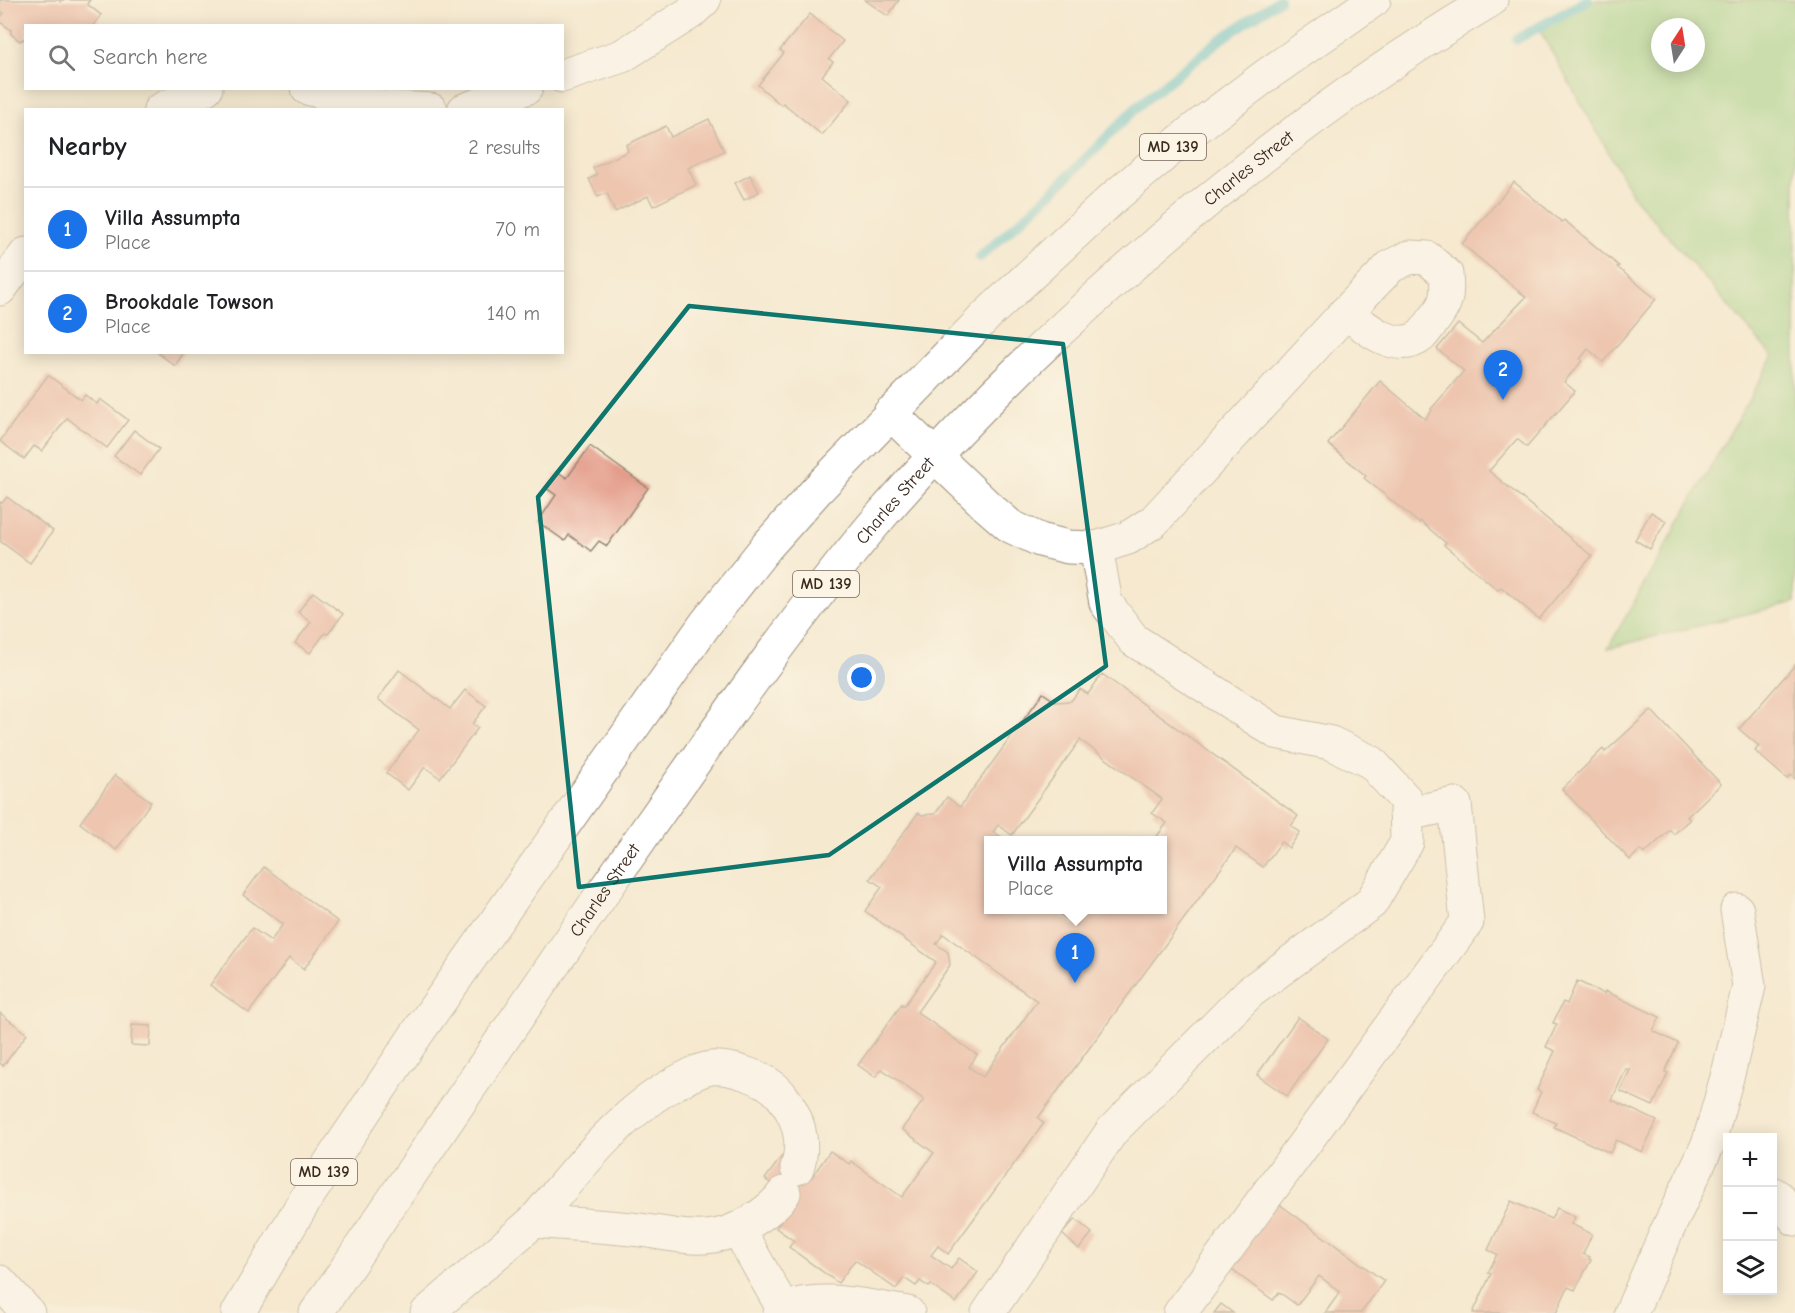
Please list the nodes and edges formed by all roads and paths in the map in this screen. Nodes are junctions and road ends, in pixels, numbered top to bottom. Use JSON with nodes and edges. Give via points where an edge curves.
{"nodes":[{"id":1,"x":704,"y":0,"type":"edge"},
{"id":2,"x":1374,"y":0,"type":"edge"},
{"id":3,"x":1491,"y":0,"type":"edge"},
{"id":4,"x":564,"y":75,"type":"edge"},
{"id":5,"x":149,"y":90,"type":"edge"},
{"id":6,"x":202,"y":90,"type":"edge"},
{"id":7,"x":316,"y":90,"type":"edge"},
{"id":8,"x":520,"y":90,"type":"edge"},
{"id":9,"x":136,"y":108,"type":"edge"},
{"id":10,"x":164,"y":108,"type":"edge"},
{"id":11,"x":398,"y":108,"type":"edge"},
{"id":12,"x":470,"y":108,"type":"edge"},
{"id":13,"x":24,"y":257,"type":"edge"},
{"id":14,"x":0,"y":289,"type":"edge"},
{"id":15,"x":1346,"y":312,"type":"dead end"},
{"id":16,"x":890,"y":413,"type":"junction"},
{"id":17,"x":935,"y":457,"type":"junction"},
{"id":18,"x":1096,"y":548,"type":"junction"},
{"id":19,"x":1406,"y":814,"type":"junction"},
{"id":20,"x":1737,"y":910,"type":"dead end"},
{"id":21,"x":1718,"y":1149,"type":"edge"},
{"id":22,"x":1777,"y":1197,"type":"edge"},
{"id":23,"x":1795,"y":1219,"type":"edge"},
{"id":24,"x":534,"y":1221,"type":"junction"},
{"id":25,"x":738,"y":1229,"type":"junction"},
{"id":26,"x":0,"y":1282,"type":"edge"},
{"id":27,"x":1002,"y":1306,"type":"edge"},
{"id":28,"x":782,"y":1311,"type":"edge"},
{"id":29,"x":28,"y":1313,"type":"edge"},
{"id":30,"x":238,"y":1313,"type":"edge"},
{"id":31,"x":316,"y":1313,"type":"edge"},
{"id":32,"x":427,"y":1313,"type":"edge"},
{"id":33,"x":908,"y":1313,"type":"edge"},
{"id":34,"x":1179,"y":1313,"type":"edge"},
{"id":35,"x":1631,"y":1313,"type":"edge"}],
"edges":[{"from":1,"to":4,"type":"main road","via":[[622,56]]},
{"from":2,"to":16,"type":"main road","number":"MD 139","via":[[1192,131],[1112,199],[988,314]]},
{"from":3,"to":17,"type":"main road","name":"Charles Street","number":"MD 139","via":[[1356,88],[1172,230],[1061,328]]},
{"from":5,"to":9,"type":"main road"},
{"from":6,"to":10,"type":"main road"},
{"from":7,"to":11,"type":"main road"},
{"from":8,"to":12,"type":"main road"},
{"from":13,"to":14,"type":"main road"},
{"from":15,"to":18,"type":"main road","via":[[1154,521],[1128,538]]},
{"from":16,"to":17,"type":"main road"},
{"from":16,"to":30,"type":"main road","number":"MD 139","via":[[767,546],[706,623],[416,1035],[305,1200]]},
{"from":17,"to":18,"type":"main road","via":[[1010,526],[1040,540]]},
{"from":17,"to":31,"type":"main road","name":"Charles Street","number":"MD 139","via":[[828,581],[717,730]]},
{"from":18,"to":19,"type":"main road","via":[[1106,603],[1134,640],[1276,732],[1331,743],[1371,762],[1406,800]]},
{"from":19,"to":27,"type":"main road","via":[[1407,842],[1371,903],[1250,992],[1112,1131]]},
{"from":19,"to":34,"type":"main road","via":[[1455,804],[1467,922]]},
{"from":20,"to":21,"type":"main road","via":[[1749,986],[1729,1070]]},
{"from":21,"to":35,"type":"main road","via":[[1666,1231]]},
{"from":22,"to":23,"type":"main road"},
{"from":24,"to":25,"type":"main road","via":[[684,1236],[714,1236]]},
{"from":24,"to":25,"type":"main road","via":[[613,1131],[660,1090],[709,1068],[727,1067],[755,1076],[776,1089],[791,1107],[800,1128],[800,1161],[791,1180],[758,1217]]},
{"from":24,"to":32,"type":"main road"},
{"from":25,"to":28,"type":"main road"},
{"from":26,"to":29,"type":"main road"},
{"from":28,"to":33,"type":"main road","via":[[800,1304],[826,1302]]}]}
